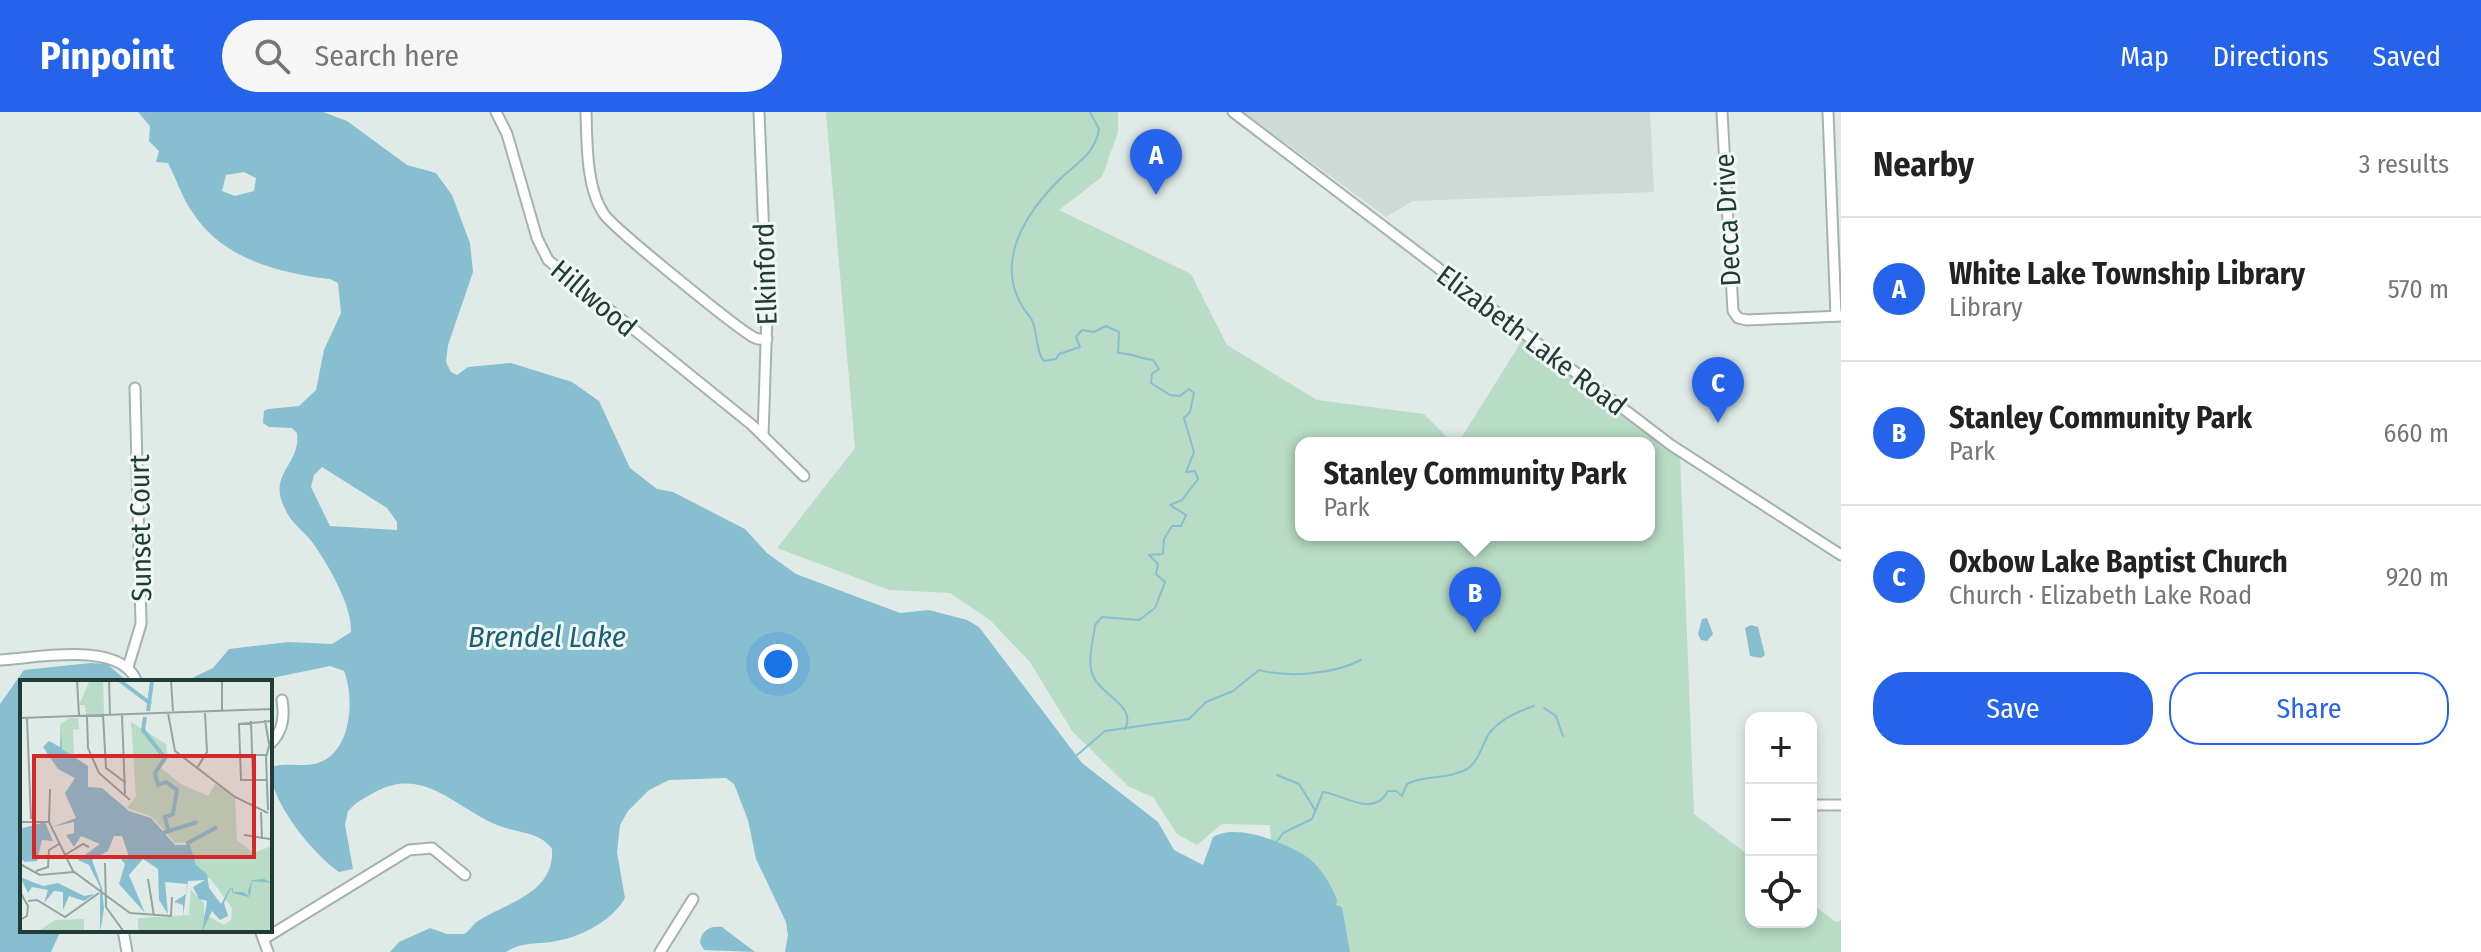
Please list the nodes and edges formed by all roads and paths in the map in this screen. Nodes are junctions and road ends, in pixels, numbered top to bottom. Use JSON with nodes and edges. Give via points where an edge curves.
{"nodes":[{"id":1,"x":496,"y":112,"type":"edge"},
{"id":2,"x":586,"y":112,"type":"edge"},
{"id":3,"x":759,"y":112,"type":"edge"},
{"id":4,"x":1233,"y":112,"type":"edge"},
{"id":5,"x":1722,"y":112,"type":"edge"},
{"id":6,"x":1828,"y":112,"type":"edge"},
{"id":7,"x":1839,"y":316,"type":"edge"},
{"id":8,"x":767,"y":339,"type":"junction"},
{"id":9,"x":135,"y":388,"type":"dead end"},
{"id":10,"x":763,"y":436,"type":"junction"},
{"id":11,"x":804,"y":476,"type":"dead end"},
{"id":12,"x":1841,"y":555,"type":"edge"},
{"id":13,"x":0,"y":660,"type":"edge"},
{"id":14,"x":128,"y":667,"type":"junction"},
{"id":15,"x":136,"y":680,"type":"edge"},
{"id":16,"x":282,"y":700,"type":"dead end"},
{"id":17,"x":272,"y":742,"type":"edge"},
{"id":18,"x":1817,"y":805,"type":"edge"},
{"id":19,"x":1841,"y":805,"type":"edge"},
{"id":20,"x":465,"y":875,"type":"dead end"},
{"id":21,"x":693,"y":899,"type":"dead end"},
{"id":22,"x":272,"y":929,"type":"edge"},
{"id":23,"x":123,"y":932,"type":"edge"},
{"id":24,"x":262,"y":935,"type":"edge"},
{"id":25,"x":127,"y":952,"type":"edge"},
{"id":26,"x":268,"y":952,"type":"edge"},
{"id":27,"x":660,"y":952,"type":"edge"}],
"edges":[{"from":1,"to":10,"type":"street","name":"Hillwood","via":[[548,260]]},
{"from":2,"to":8,"type":"street","via":[[590,163],[602,213],[738,326]]},
{"from":3,"to":8,"type":"street","name":"Elkinford"},
{"from":4,"to":12,"type":"street","name":"Elizabeth Lake Road","via":[[1671,445]]},
{"from":5,"to":7,"type":"street","name":"Decca Drive","via":[[1733,311],[1747,320]]},
{"from":6,"to":7,"type":"street"},
{"from":8,"to":10,"type":"street","name":"Elkinford"},
{"from":9,"to":14,"type":"street","name":"Sunset Court","via":[[141,624]]},
{"from":10,"to":11,"type":"street","name":"Hillwood"},
{"from":13,"to":14,"type":"street","via":[[102,655]]},
{"from":14,"to":15,"type":"street"},
{"from":16,"to":17,"type":"street","via":[[283,721]]},
{"from":18,"to":19,"type":"street"},
{"from":20,"to":22,"type":"street","via":[[432,848],[409,850]]},
{"from":21,"to":27,"type":"street"},
{"from":23,"to":25,"type":"street"},
{"from":24,"to":26,"type":"street"}]}
